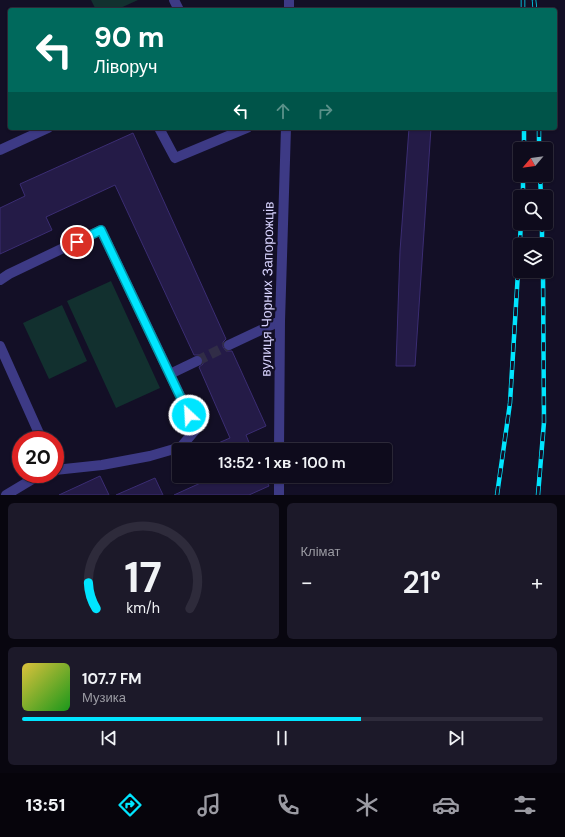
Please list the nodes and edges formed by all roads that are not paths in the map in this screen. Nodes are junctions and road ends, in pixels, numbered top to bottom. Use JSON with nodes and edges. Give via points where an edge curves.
{"nodes":[{"id":1,"x":44,"y":130,"type":"edge"},
{"id":2,"x":160,"y":130,"type":"edge"},
{"id":3,"x":243,"y":130,"type":"edge"},
{"id":4,"x":286,"y":130,"type":"edge"},
{"id":5,"x":0,"y":150,"type":"edge"},
{"id":6,"x":0,"y":280,"type":"edge"},
{"id":7,"x":280,"y":321,"type":"junction"},
{"id":8,"x":229,"y":345,"type":"tunnel mouth"},
{"id":9,"x":0,"y":346,"type":"edge"},
{"id":10,"x":197,"y":361,"type":"tunnel mouth"},
{"id":11,"x":170,"y":374,"type":"junction"},
{"id":12,"x":38,"y":431,"type":"edge"},
{"id":13,"x":279,"y":443,"type":"edge"},
{"id":14,"x":64,"y":469,"type":"edge"},
{"id":15,"x":26,"y":483,"type":"edge"},
{"id":16,"x":279,"y":483,"type":"edge"},
{"id":17,"x":6,"y":495,"type":"edge"},
{"id":18,"x":279,"y":495,"type":"edge"}],
"edges":[{"from":1,"to":5,"type":"street"},
{"from":2,"to":3,"type":"street","via":[[175,158]]},
{"from":4,"to":7,"type":"street","name":"вулиця Чорних Запорожців"},
{"from":6,"to":11,"type":"street","via":[[101,230]]},
{"from":7,"to":8,"type":"street"},
{"from":7,"to":13,"type":"street","name":"вулиця Чорних Запорожців"},
{"from":9,"to":12,"type":"street"},
{"from":10,"to":11,"type":"street"},
{"from":11,"to":14,"type":"street","via":[[196,429],[182,447],[102,465]]},
{"from":15,"to":17,"type":"street"},
{"from":16,"to":18,"type":"street"}]}
